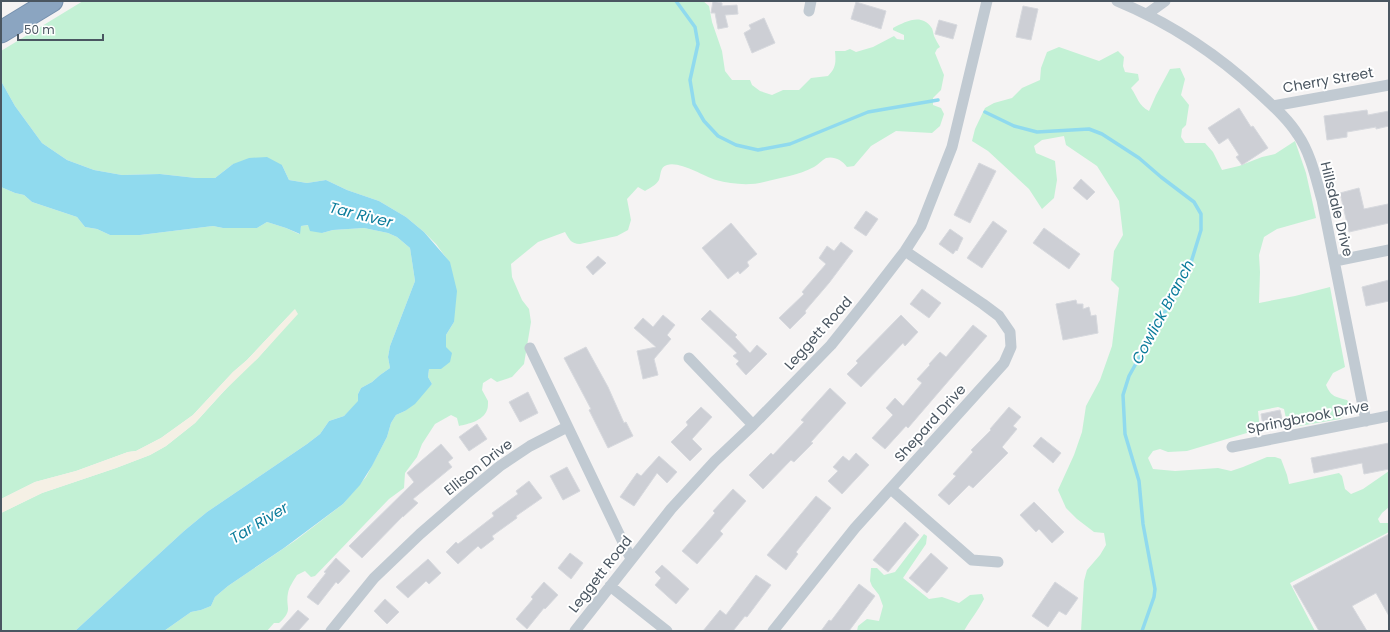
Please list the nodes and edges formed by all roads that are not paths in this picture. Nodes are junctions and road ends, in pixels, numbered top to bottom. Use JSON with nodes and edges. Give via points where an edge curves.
{"nodes":[{"id":1,"x":987,"y":1,"type":"edge"},
{"id":2,"x":1118,"y":1,"type":"edge"},
{"id":3,"x":1165,"y":1,"type":"edge"},
{"id":4,"x":44,"y":5,"type":"edge"},
{"id":5,"x":1147,"y":14,"type":"junction"},
{"id":6,"x":1,"y":25,"type":"edge"},
{"id":7,"x":1,"y":32,"type":"edge"},
{"id":8,"x":1389,"y":85,"type":"edge"},
{"id":9,"x":1273,"y":106,"type":"junction"},
{"id":10,"x":1389,"y":250,"type":"edge"},
{"id":11,"x":905,"y":251,"type":"junction"},
{"id":12,"x":1335,"y":261,"type":"junction"},
{"id":13,"x":530,"y":348,"type":"dead end"},
{"id":14,"x":689,"y":358,"type":"dead end"},
{"id":15,"x":1389,"y":416,"type":"edge"},
{"id":16,"x":1366,"y":421,"type":"junction"},
{"id":17,"x":753,"y":425,"type":"junction"},
{"id":18,"x":567,"y":427,"type":"junction"},
{"id":19,"x":1232,"y":447,"type":"dead end"},
{"id":20,"x":891,"y":489,"type":"junction"},
{"id":21,"x":631,"y":560,"type":"junction"},
{"id":22,"x":998,"y":562,"type":"dead end"},
{"id":23,"x":610,"y":586,"type":"junction"},
{"id":24,"x":331,"y":631,"type":"edge"},
{"id":25,"x":574,"y":631,"type":"edge"},
{"id":26,"x":667,"y":631,"type":"edge"},
{"id":27,"x":773,"y":631,"type":"edge"}],
"edges":[{"from":1,"to":11,"type":"street","name":"Leggett Road","via":[[952,147],[921,226]]},
{"from":2,"to":5,"type":"street","name":"Hillsdale Drive"},
{"from":3,"to":5,"type":"street"},
{"from":4,"to":6,"type":"highway"},
{"from":4,"to":7,"type":"highway"},
{"from":5,"to":9,"type":"street","name":"Hillsdale Drive","via":[[1218,58]]},
{"from":8,"to":9,"type":"street","name":"Cherry Street"},
{"from":9,"to":12,"type":"street","name":"Hillsdale Drive","via":[[1298,135],[1307,153],[1316,176]]},
{"from":10,"to":12,"type":"street"},
{"from":11,"to":17,"type":"street","name":"Leggett Road","via":[[830,345]]},
{"from":11,"to":20,"type":"street","name":"Shepard Drive","via":[[999,316],[1010,332],[1011,347],[1004,363]]},
{"from":12,"to":16,"type":"street","name":"Hillsdale Drive"},
{"from":13,"to":18,"type":"street"},
{"from":14,"to":17,"type":"street"},
{"from":15,"to":16,"type":"street","name":"Springbrook Drive"},
{"from":16,"to":19,"type":"street","name":"Springbrook Drive"},
{"from":17,"to":21,"type":"street","name":"Leggett Road","via":[[671,509]]},
{"from":18,"to":21,"type":"street"},
{"from":18,"to":24,"type":"street","name":"Ellison Drive","via":[[530,446],[466,494],[374,578]]},
{"from":20,"to":22,"type":"street","via":[[972,560]]},
{"from":20,"to":27,"type":"street","name":"Shepard Drive","via":[[855,528]]},
{"from":21,"to":23,"type":"street","name":"Leggett Road"},
{"from":23,"to":25,"type":"street","name":"Leggett Road"},
{"from":23,"to":26,"type":"street"}]}
